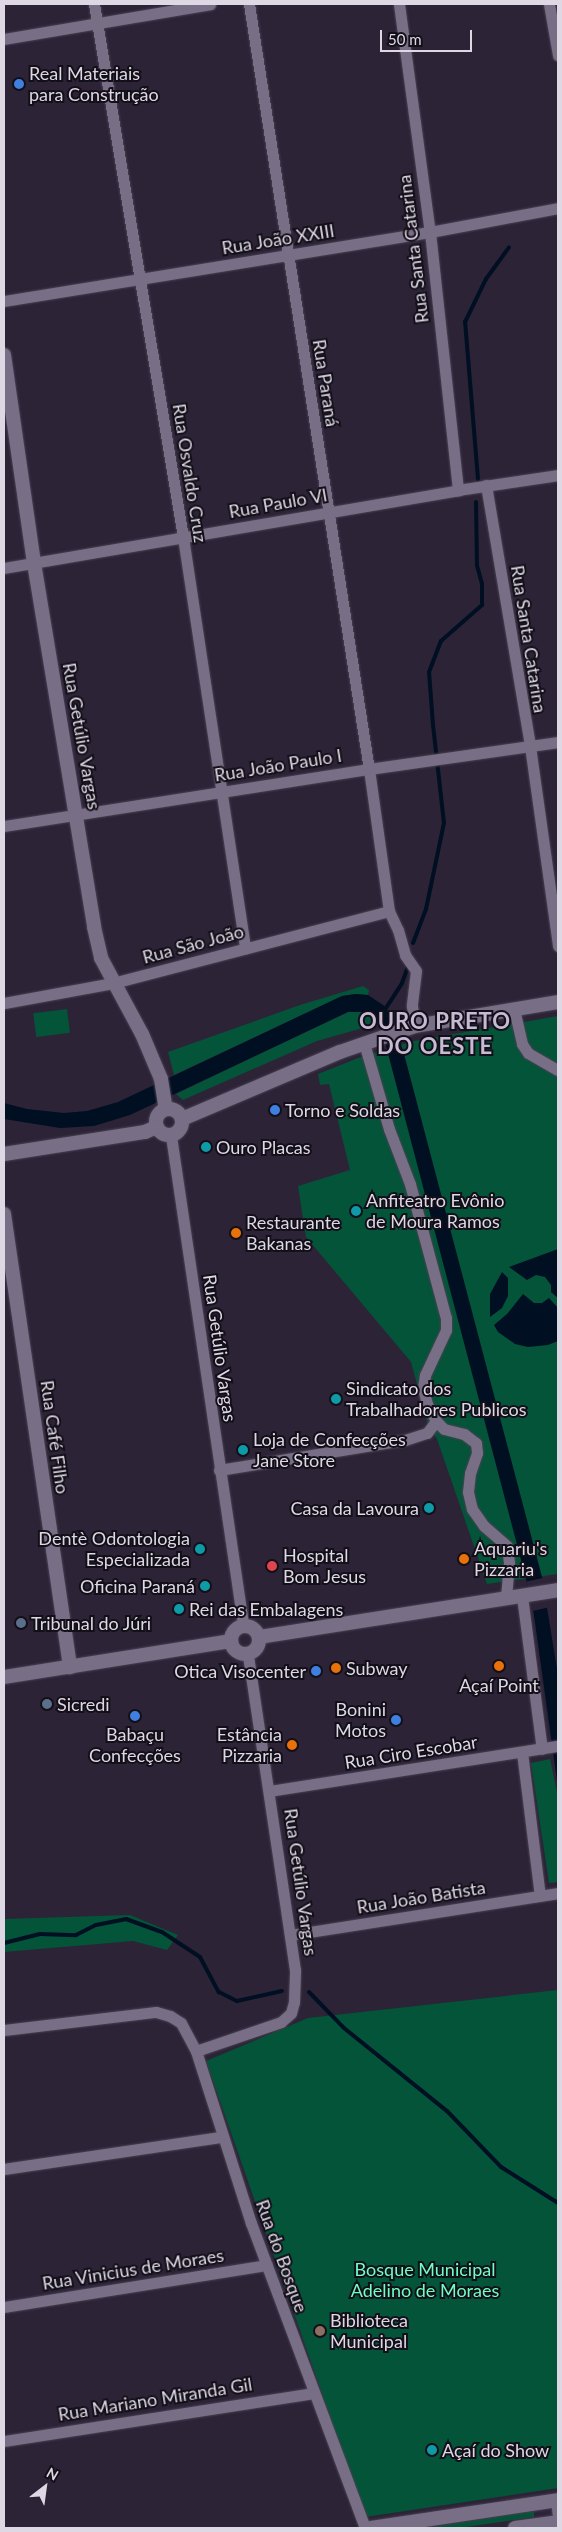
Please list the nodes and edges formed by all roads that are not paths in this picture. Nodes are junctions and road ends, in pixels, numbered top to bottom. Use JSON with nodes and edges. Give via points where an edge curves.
{"nodes":[{"id":1,"x":94,"y":4,"type":"edge"},
{"id":2,"x":210,"y":4,"type":"edge"},
{"id":3,"x":249,"y":4,"type":"edge"},
{"id":4,"x":399,"y":4,"type":"edge"},
{"id":5,"x":549,"y":4,"type":"edge"},
{"id":6,"x":98,"y":22,"type":"junction"},
{"id":7,"x":4,"y":39,"type":"edge"},
{"id":8,"x":558,"y":55,"type":"edge"},
{"id":9,"x":558,"y":208,"type":"edge"},
{"id":10,"x":430,"y":232,"type":"junction"},
{"id":11,"x":287,"y":255,"type":"junction"},
{"id":12,"x":140,"y":279,"type":"junction"},
{"id":13,"x":4,"y":301,"type":"edge"},
{"id":14,"x":4,"y":355,"type":"edge"},
{"id":15,"x":558,"y":475,"type":"edge"},
{"id":16,"x":486,"y":485,"type":"junction"},
{"id":17,"x":458,"y":490,"type":"junction"},
{"id":18,"x":329,"y":512,"type":"junction"},
{"id":19,"x":183,"y":537,"type":"junction"},
{"id":20,"x":34,"y":563,"type":"junction"},
{"id":21,"x":4,"y":568,"type":"edge"},
{"id":22,"x":558,"y":742,"type":"edge"},
{"id":23,"x":530,"y":746,"type":"junction"},
{"id":24,"x":369,"y":768,"type":"junction"},
{"id":25,"x":222,"y":792,"type":"junction"},
{"id":26,"x":76,"y":816,"type":"junction"},
{"id":27,"x":4,"y":826,"type":"edge"},
{"id":28,"x":389,"y":911,"type":"junction"},
{"id":29,"x":558,"y":946,"type":"edge"},
{"id":30,"x":245,"y":948,"type":"junction"},
{"id":31,"x":113,"y":983,"type":"junction"},
{"id":32,"x":4,"y":1002,"type":"edge"},
{"id":33,"x":558,"y":1002,"type":"edge"},
{"id":34,"x":514,"y":1009,"type":"junction"},
{"id":35,"x":415,"y":1026,"type":"junction"},
{"id":36,"x":364,"y":1043,"type":"junction"},
{"id":37,"x":558,"y":1070,"type":"edge"},
{"id":38,"x":166,"y":1104,"type":"junction"},
{"id":39,"x":182,"y":1119,"type":"junction"},
{"id":40,"x":156,"y":1128,"type":"junction"},
{"id":41,"x":171,"y":1136,"type":"junction"},
{"id":42,"x":4,"y":1154,"type":"edge"},
{"id":43,"x":4,"y":1214,"type":"edge"},
{"id":44,"x":436,"y":1422,"type":"junction"},
{"id":45,"x":219,"y":1470,"type":"junction"},
{"id":46,"x":552,"y":1591,"type":"edge"},
{"id":47,"x":526,"y":1596,"type":"junction"},
{"id":48,"x":506,"y":1598,"type":"junction"},
{"id":49,"x":243,"y":1626,"type":"junction"},
{"id":50,"x":259,"y":1637,"type":"junction"},
{"id":51,"x":231,"y":1641,"type":"junction"},
{"id":52,"x":248,"y":1654,"type":"junction"},
{"id":53,"x":70,"y":1667,"type":"junction"},
{"id":54,"x":4,"y":1676,"type":"edge"},
{"id":55,"x":550,"y":1748,"type":"edge"},
{"id":56,"x":522,"y":1752,"type":"junction"},
{"id":57,"x":269,"y":1792,"type":"junction"},
{"id":58,"x":558,"y":1893,"type":"edge"},
{"id":59,"x":540,"y":1896,"type":"junction"},
{"id":60,"x":290,"y":1935,"type":"junction"},
{"id":61,"x":4,"y":2030,"type":"edge"},
{"id":62,"x":196,"y":2051,"type":"junction"},
{"id":63,"x":222,"y":2137,"type":"junction"},
{"id":64,"x":4,"y":2169,"type":"edge"},
{"id":65,"x":267,"y":2264,"type":"junction"},
{"id":66,"x":4,"y":2307,"type":"edge"},
{"id":67,"x":313,"y":2393,"type":"junction"},
{"id":68,"x":4,"y":2441,"type":"edge"},
{"id":69,"x":557,"y":2500,"type":"edge"},
{"id":70,"x":558,"y":2516,"type":"edge"},
{"id":71,"x":558,"y":2522,"type":"edge"},
{"id":72,"x":365,"y":2528,"type":"edge"},
{"id":73,"x":371,"y":2528,"type":"edge"},
{"id":74,"x":515,"y":2528,"type":"edge"}],
"edges":[{"from":1,"to":6,"type":"street","name":"Rua Osvaldo Cruz"},
{"from":2,"to":6,"type":"street"},
{"from":3,"to":11,"type":"street","name":"Rua Paraná"},
{"from":4,"to":10,"type":"street","name":"Rua Santa Catarina"},
{"from":5,"to":8,"type":"street"},
{"from":6,"to":7,"type":"street"},
{"from":6,"to":12,"type":"street","name":"Rua Osvaldo Cruz"},
{"from":9,"to":10,"type":"street","name":"Rua João XXIII"},
{"from":10,"to":11,"type":"street","name":"Rua João XXIII"},
{"from":10,"to":17,"type":"street","name":"Rua Santa Catarina"},
{"from":11,"to":12,"type":"street","name":"Rua João XXIII"},
{"from":11,"to":18,"type":"street","name":"Rua Paraná"},
{"from":12,"to":13,"type":"street","name":"Rua João XXIII"},
{"from":12,"to":19,"type":"street","name":"Rua Osvaldo Cruz"},
{"from":14,"to":20,"type":"street","name":"Rua Getúlio Vargas"},
{"from":15,"to":16,"type":"street","name":"Rua Paulo VI"},
{"from":16,"to":17,"type":"street","name":"Rua Paulo VI"},
{"from":16,"to":23,"type":"street","name":"Rua Santa Catarina"},
{"from":17,"to":18,"type":"street","name":"Rua Paulo VI"},
{"from":18,"to":19,"type":"street","name":"Rua Paulo VI"},
{"from":18,"to":24,"type":"street","name":"Rua Paraná"},
{"from":19,"to":20,"type":"street","name":"Rua Paulo VI"},
{"from":19,"to":25,"type":"street","name":"Rua Osvaldo Cruz"},
{"from":20,"to":21,"type":"street","name":"Rua Paulo VI"},
{"from":20,"to":26,"type":"street","name":"Rua Getúlio Vargas"},
{"from":22,"to":23,"type":"street","name":"Rua João Paulo I"},
{"from":23,"to":24,"type":"street","name":"Rua João Paulo I"},
{"from":23,"to":29,"type":"street","name":"Rua Santa Catarina"},
{"from":24,"to":25,"type":"street","name":"Rua João Paulo I"},
{"from":24,"to":28,"type":"street","name":"Rua Paraná"},
{"from":25,"to":26,"type":"street","name":"Rua João Paulo I"},
{"from":25,"to":30,"type":"street","name":"Rua Osvaldo Cruz"},
{"from":26,"to":27,"type":"street","name":"Rua João Paulo I"},
{"from":26,"to":31,"type":"street","name":"Rua Getúlio Vargas","via":[[94,927],[101,958]]},
{"from":28,"to":30,"type":"street","name":"Rua São João"},
{"from":28,"to":35,"type":"street","name":"Rua Paraná","via":[[405,955],[416,971],[412,1006]]},
{"from":30,"to":31,"type":"street","name":"Rua São João"},
{"from":31,"to":32,"type":"street","name":"Rua São João"},
{"from":31,"to":38,"type":"street","name":"Rua Getúlio Vargas","via":[[142,1034],[161,1079]]},
{"from":33,"to":34,"type":"street"},
{"from":34,"to":35,"type":"street"},
{"from":34,"to":37,"type":"street","via":[[522,1044],[528,1053]]},
{"from":35,"to":36,"type":"street"},
{"from":36,"to":39,"type":"street"},
{"from":36,"to":44,"type":"street","via":[[389,1129],[410,1184],[444,1308],[446,1330],[427,1367],[423,1388]]},
{"from":38,"to":39,"type":"street"},
{"from":38,"to":40,"type":"street","via":[[156,1118]]},
{"from":39,"to":41,"type":"street","via":[[179,1131]]},
{"from":40,"to":41,"type":"street"},
{"from":40,"to":42,"type":"street"},
{"from":41,"to":45,"type":"street","name":"Rua Getúlio Vargas"},
{"from":43,"to":53,"type":"street","name":"Rua Café Filho"},
{"from":44,"to":45,"type":"street","via":[[427,1434],[405,1440]]},
{"from":44,"to":48,"type":"street","via":[[476,1443],[468,1492],[472,1509],[484,1526],[507,1546]]},
{"from":45,"to":49,"type":"street","name":"Rua Getúlio Vargas"},
{"from":46,"to":47,"type":"street"},
{"from":47,"to":48,"type":"street"},
{"from":47,"to":55,"type":"street"},
{"from":48,"to":50,"type":"street"},
{"from":49,"to":50,"type":"street","via":[[255,1630]]},
{"from":49,"to":51,"type":"street","via":[[234,1631]]},
{"from":50,"to":52,"type":"street","via":[[258,1646]]},
{"from":51,"to":52,"type":"street","via":[[236,1651]]},
{"from":51,"to":53,"type":"street"},
{"from":52,"to":57,"type":"street","name":"Rua Getúlio Vargas"},
{"from":53,"to":54,"type":"street"},
{"from":55,"to":56,"type":"street","name":"Rua Ciro Escobar"},
{"from":56,"to":57,"type":"street","name":"Rua Ciro Escobar"},
{"from":56,"to":59,"type":"street"},
{"from":57,"to":60,"type":"street","name":"Rua Getúlio Vargas"},
{"from":58,"to":59,"type":"street","name":"Rua João Batista"},
{"from":59,"to":60,"type":"street","name":"Rua João Batista"},
{"from":60,"to":62,"type":"street","name":"Rua Getúlio Vargas","via":[[296,1981],[290,2013],[281,2022]]},
{"from":61,"to":62,"type":"street","name":"Rua do Bosque","via":[[156,2012],[181,2023]]},
{"from":62,"to":63,"type":"street","name":"Rua do Bosque"},
{"from":63,"to":64,"type":"street"},
{"from":63,"to":65,"type":"street","name":"Rua do Bosque"},
{"from":65,"to":66,"type":"street","name":"Rua Vinicius de Moraes"},
{"from":65,"to":67,"type":"street","name":"Rua do Bosque"},
{"from":67,"to":68,"type":"street","name":"Rua Mariano Miranda Gil"},
{"from":67,"to":72,"type":"street","name":"Rua do Bosque"},
{"from":69,"to":70,"type":"street"},
{"from":69,"to":73,"type":"street"},
{"from":71,"to":74,"type":"street"}]}
